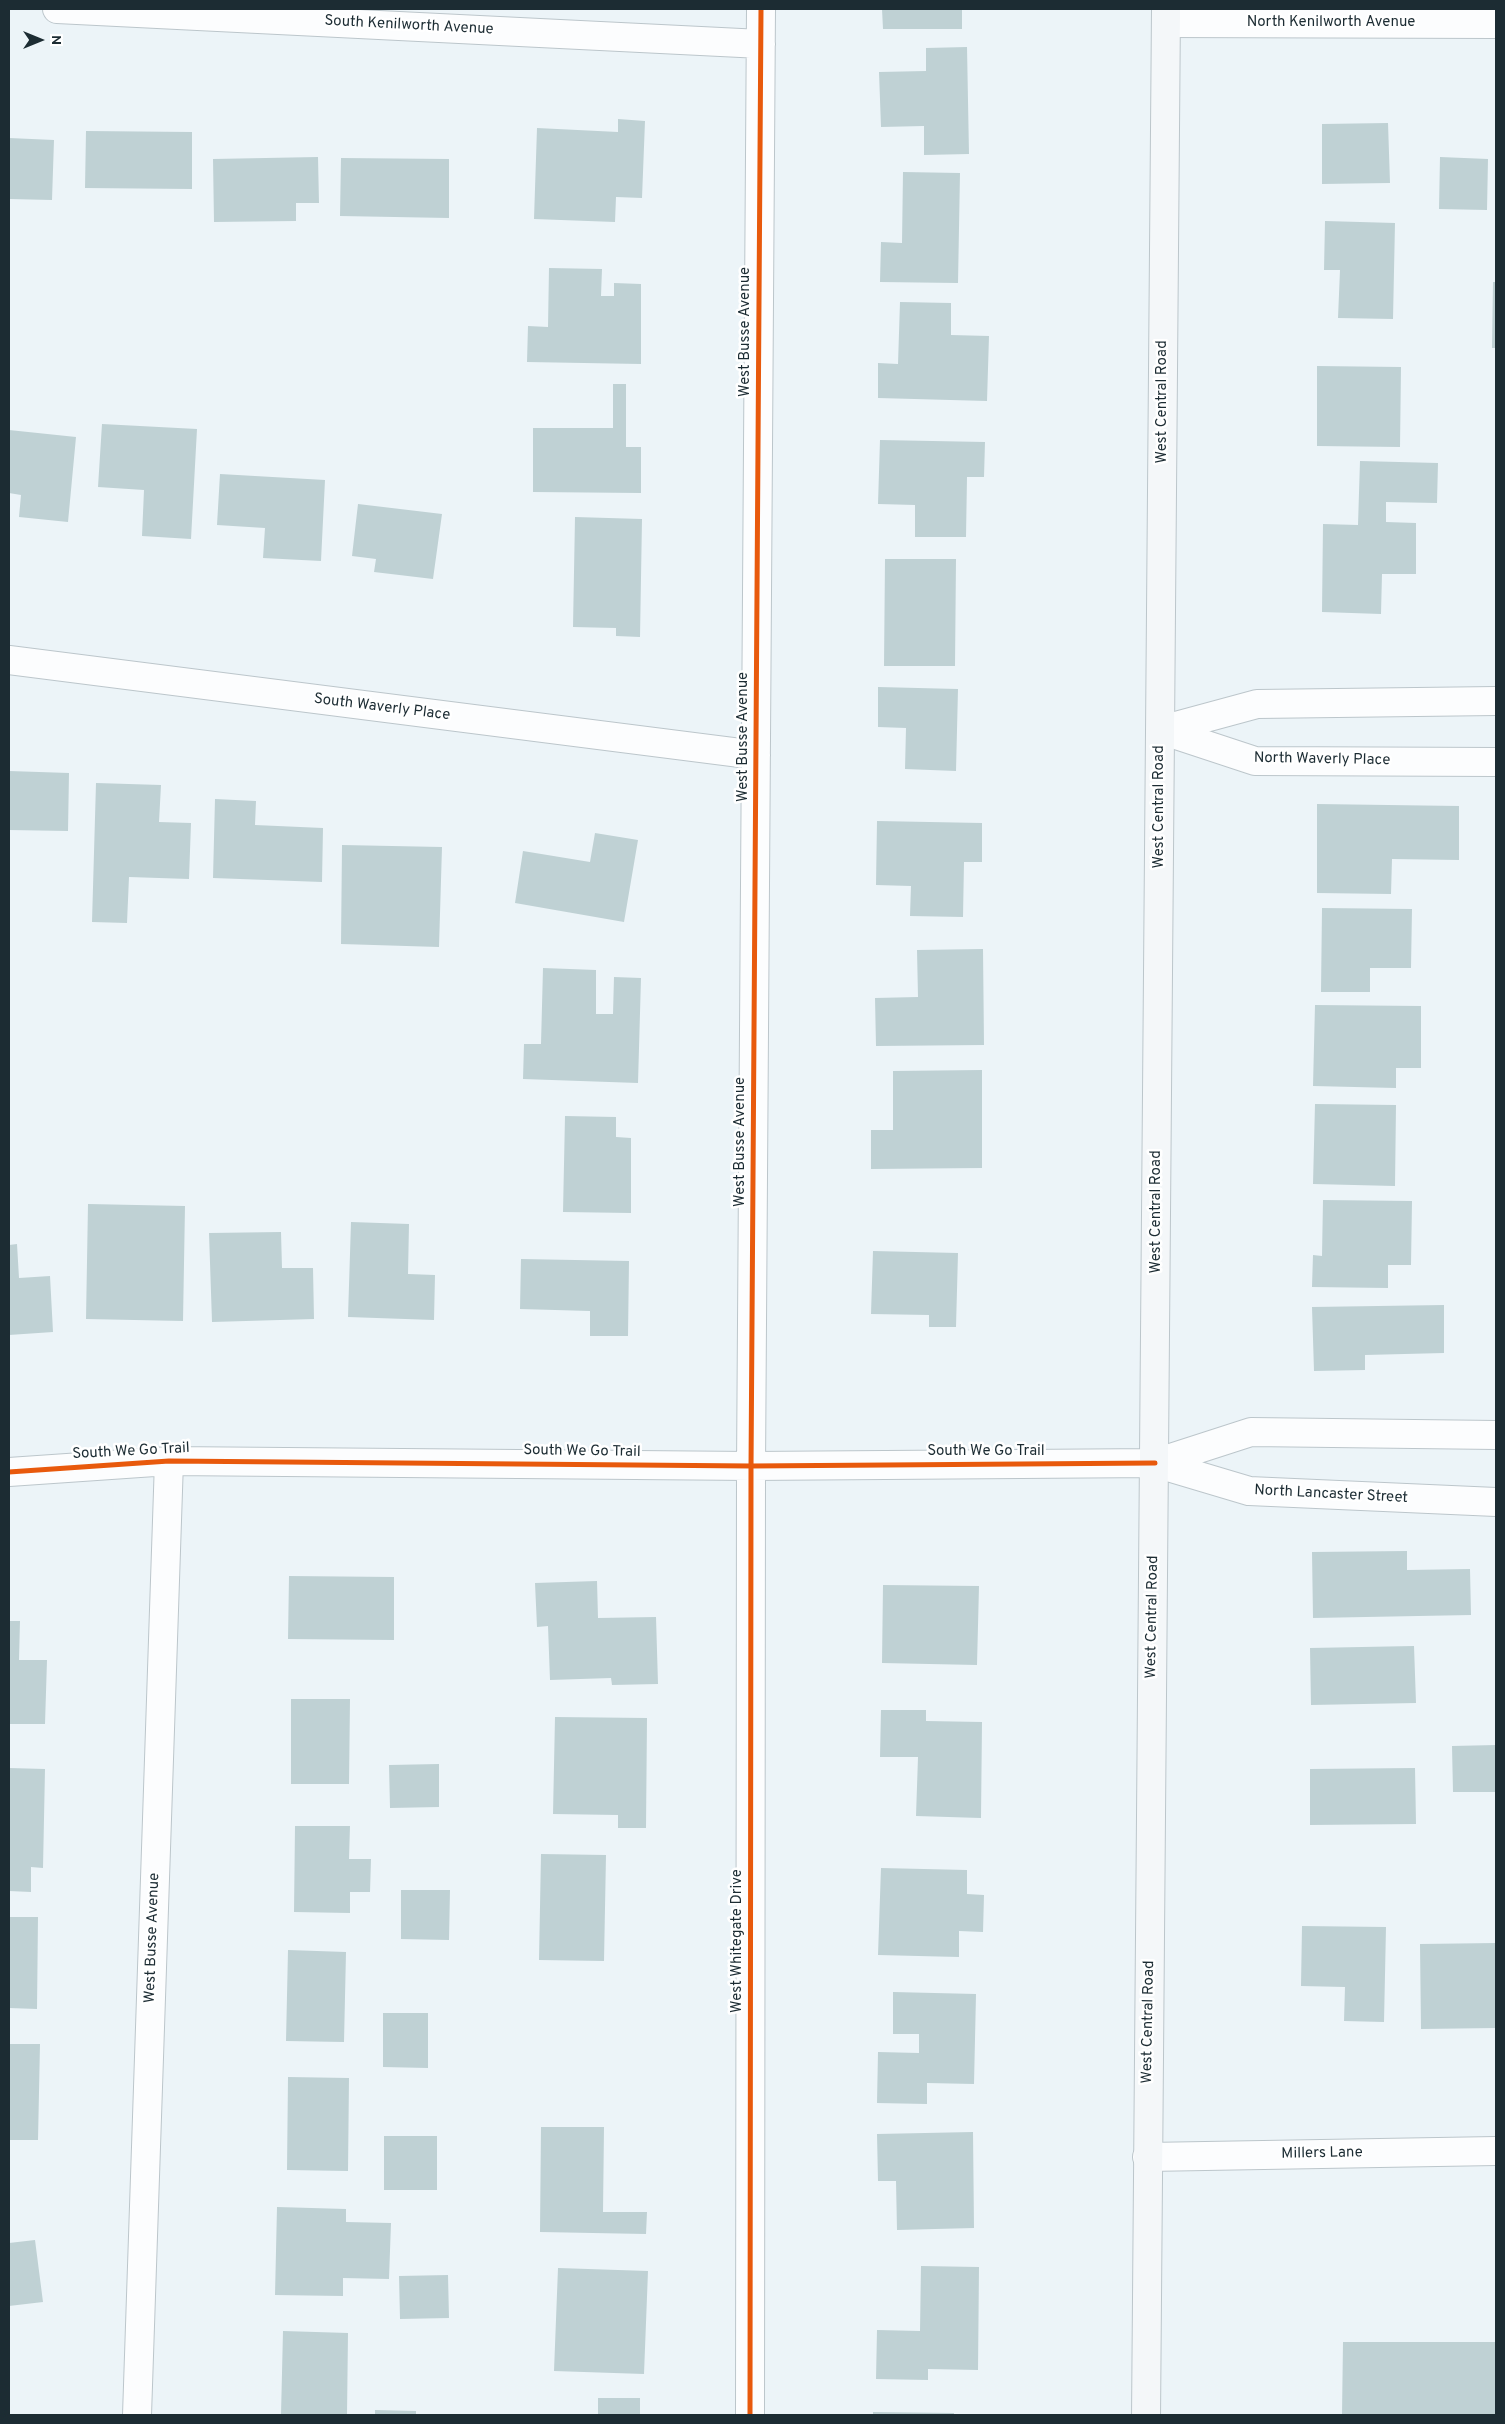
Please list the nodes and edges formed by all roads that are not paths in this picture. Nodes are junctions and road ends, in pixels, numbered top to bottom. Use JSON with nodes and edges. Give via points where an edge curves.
{"nodes":[{"id":1,"x":57,"y":9,"type":"edge"},
{"id":2,"x":761,"y":9,"type":"edge"},
{"id":3,"x":1166,"y":16,"type":"edge"},
{"id":4,"x":1496,"y":24,"type":"edge"},
{"id":5,"x":761,"y":44,"type":"junction"},
{"id":6,"x":9,"y":660,"type":"edge"},
{"id":7,"x":1496,"y":701,"type":"edge"},
{"id":8,"x":1161,"y":730,"type":"junction"},
{"id":9,"x":756,"y":755,"type":"junction"},
{"id":10,"x":1496,"y":762,"type":"edge"},
{"id":11,"x":1496,"y":1435,"type":"edge"},
{"id":12,"x":169,"y":1460,"type":"junction"},
{"id":13,"x":1155,"y":1463,"type":"junction"},
{"id":14,"x":751,"y":1466,"type":"junction"},
{"id":15,"x":9,"y":1472,"type":"edge"},
{"id":16,"x":1496,"y":1502,"type":"edge"},
{"id":17,"x":1496,"y":2151,"type":"edge"},
{"id":18,"x":1147,"y":2157,"type":"junction"},
{"id":19,"x":136,"y":2415,"type":"edge"},
{"id":20,"x":750,"y":2415,"type":"edge"},
{"id":21,"x":1146,"y":2415,"type":"edge"}],
"edges":[{"from":1,"to":5,"type":"street","name":"South Kenilworth Avenue"},
{"from":2,"to":5,"type":"street","name":"West Busse Avenue"},
{"from":3,"to":4,"type":"street","name":"North Kenilworth Avenue"},
{"from":3,"to":8,"type":"main road","name":"West Central Road"},
{"from":5,"to":9,"type":"street","name":"West Busse Avenue"},
{"from":6,"to":9,"type":"street","name":"South Waverly Place"},
{"from":7,"to":8,"type":"street","via":[[1257,704]]},
{"from":8,"to":10,"type":"street","name":"North Waverly Place","via":[[1255,761]]},
{"from":8,"to":13,"type":"main road","name":"West Central Road"},
{"from":9,"to":14,"type":"street","name":"West Busse Avenue"},
{"from":11,"to":13,"type":"street","via":[[1251,1432]]},
{"from":12,"to":14,"type":"street","name":"South We Go Trail"},
{"from":12,"to":15,"type":"street","name":"South We Go Trail"},
{"from":12,"to":19,"type":"street","name":"West Busse Avenue"},
{"from":13,"to":14,"type":"street","name":"South We Go Trail"},
{"from":13,"to":16,"type":"street","name":"North Lancaster Street","via":[[1249,1492]]},
{"from":13,"to":18,"type":"main road","name":"West Central Road"},
{"from":14,"to":20,"type":"street","name":"West Whitegate Drive"},
{"from":17,"to":18,"type":"street","name":"Millers Lane"},
{"from":18,"to":21,"type":"main road","name":"West Central Road"}]}
